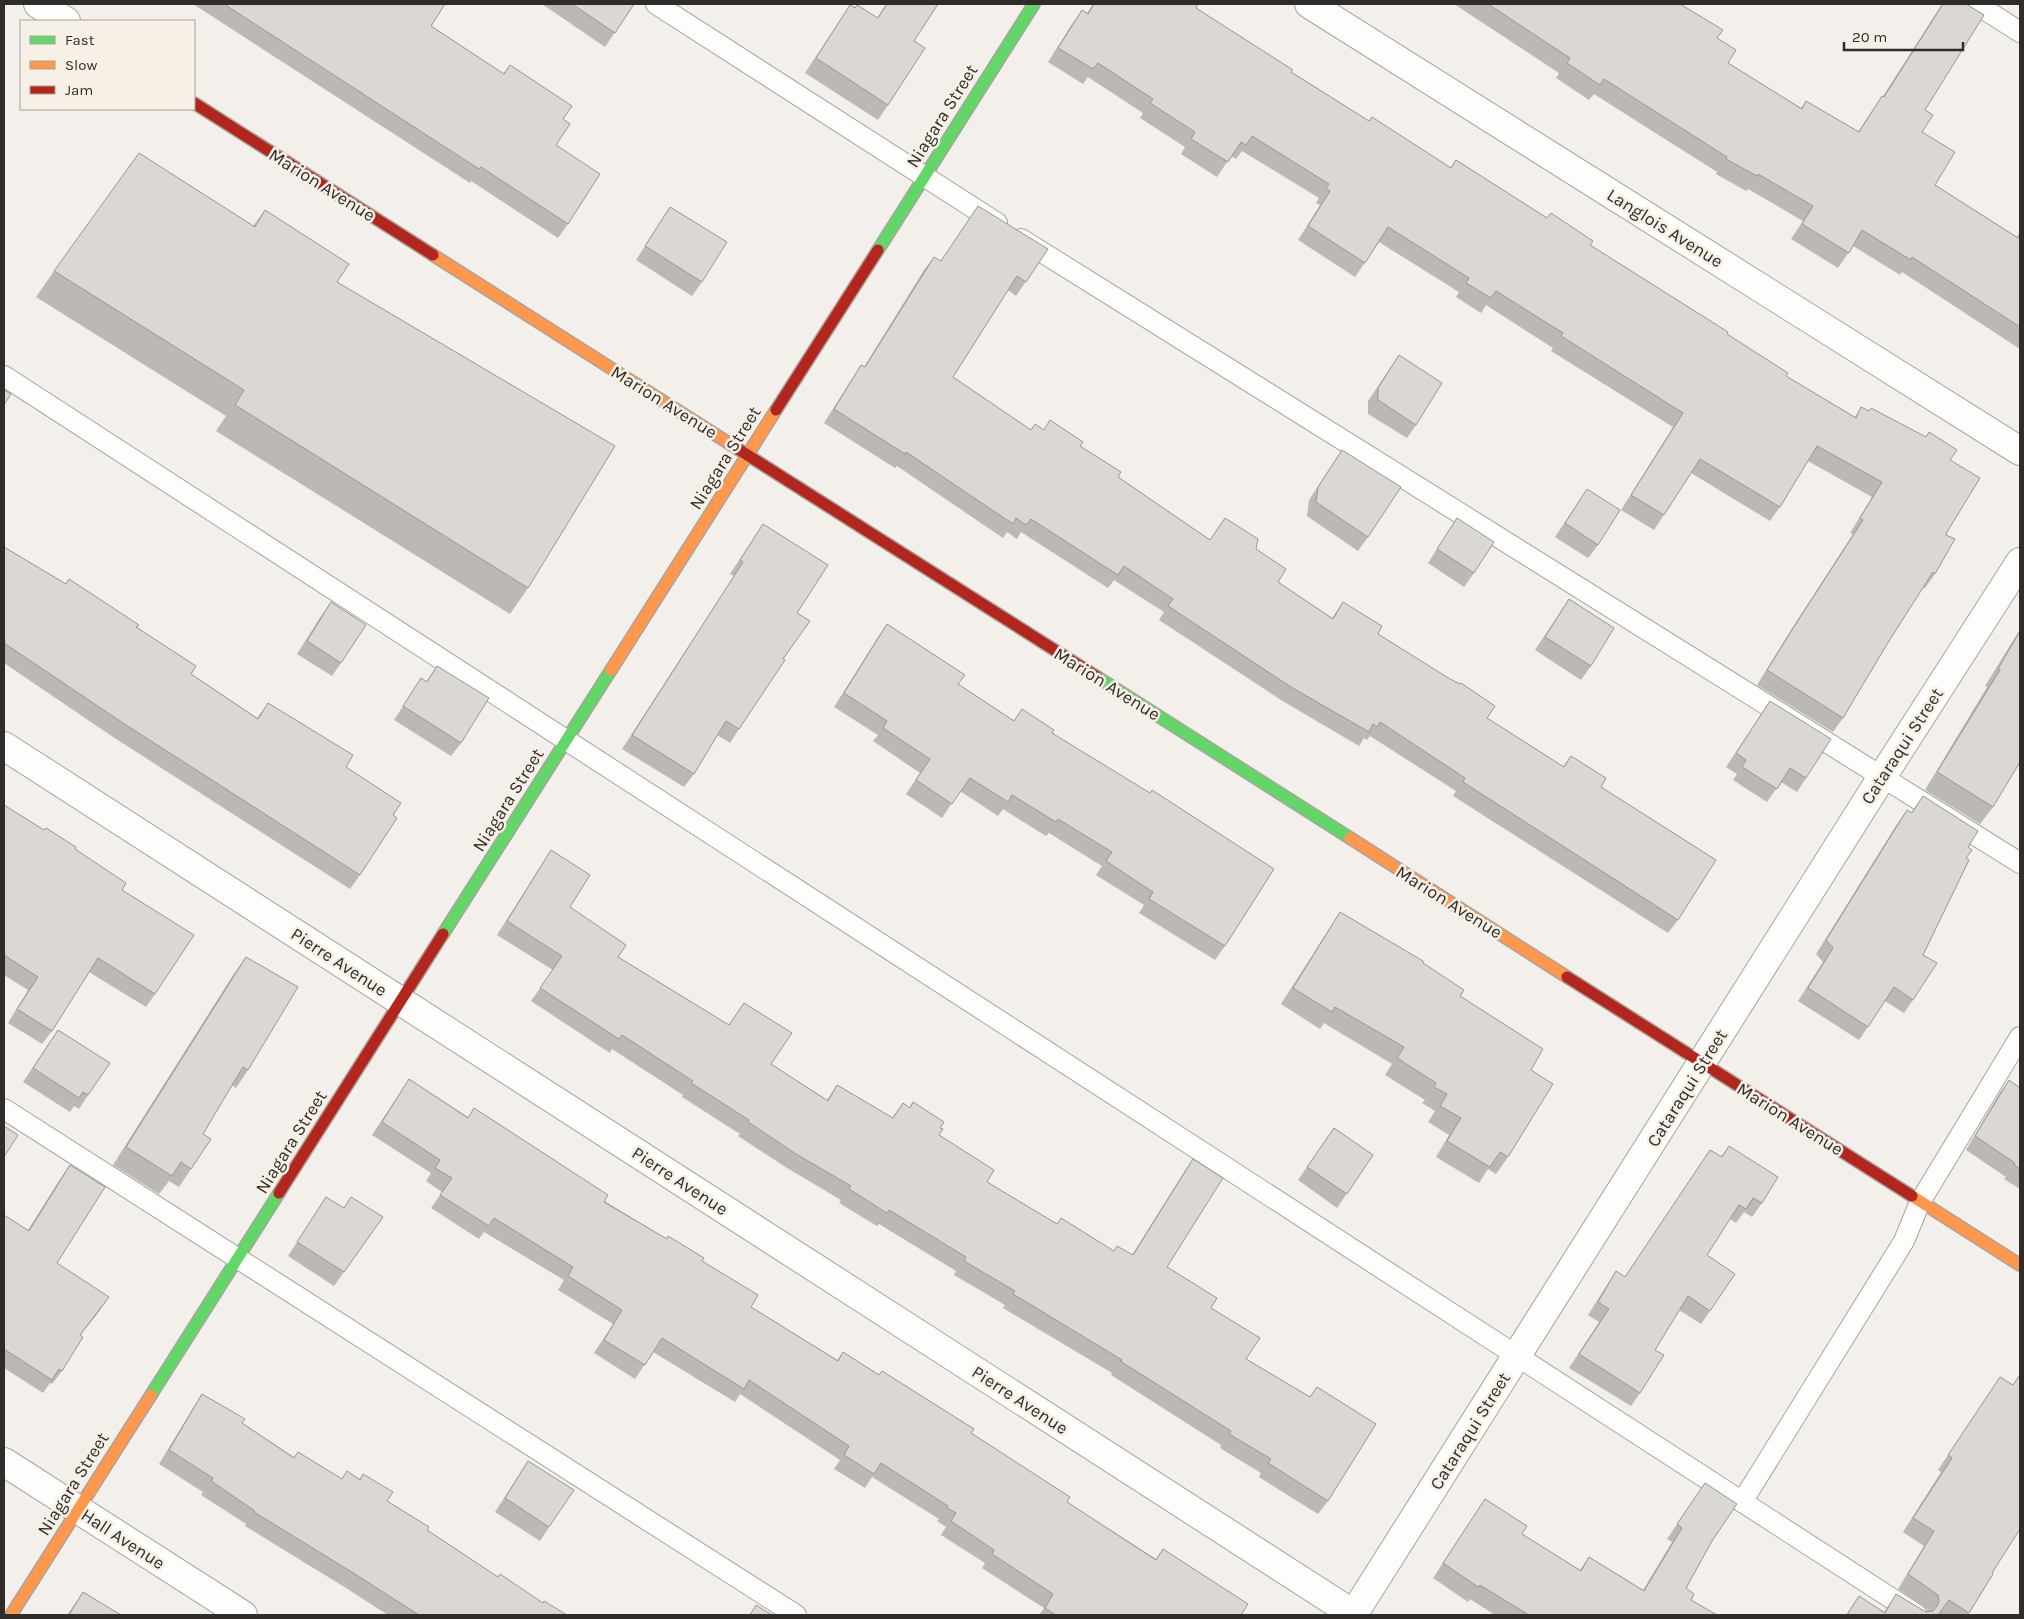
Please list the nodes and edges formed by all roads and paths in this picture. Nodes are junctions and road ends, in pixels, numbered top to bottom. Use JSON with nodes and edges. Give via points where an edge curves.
{"nodes":[{"id":1,"x":38,"y":4,"type":"edge"},
{"id":2,"x":656,"y":4,"type":"edge"},
{"id":3,"x":1034,"y":4,"type":"edge"},
{"id":4,"x":1310,"y":4,"type":"edge"},
{"id":5,"x":1976,"y":4,"type":"edge"},
{"id":6,"x":64,"y":20,"type":"edge"},
{"id":7,"x":2020,"y":32,"type":"edge"},
{"id":8,"x":195,"y":104,"type":"edge"},
{"id":9,"x":924,"y":177,"type":"junction"},
{"id":10,"x":4,"y":376,"type":"edge"},
{"id":11,"x":2020,"y":451,"type":"edge"},
{"id":12,"x":747,"y":455,"type":"junction"},
{"id":13,"x":2020,"y":562,"type":"edge"},
{"id":14,"x":566,"y":740,"type":"junction"},
{"id":15,"x":4,"y":746,"type":"edge"},
{"id":16,"x":1882,"y":777,"type":"junction"},
{"id":17,"x":2020,"y":863,"type":"edge"},
{"id":18,"x":401,"y":1002,"type":"junction"},
{"id":19,"x":2020,"y":1037,"type":"edge"},
{"id":20,"x":1703,"y":1063,"type":"junction"},
{"id":21,"x":4,"y":1109,"type":"edge"},
{"id":22,"x":1920,"y":1202,"type":"junction"},
{"id":23,"x":237,"y":1258,"type":"junction"},
{"id":24,"x":2020,"y":1266,"type":"edge"},
{"id":25,"x":1518,"y":1356,"type":"junction"},
{"id":26,"x":4,"y":1462,"type":"edge"},
{"id":27,"x":1742,"y":1502,"type":"junction"},
{"id":28,"x":78,"y":1510,"type":"junction"},
{"id":29,"x":11,"y":1615,"type":"edge"},
{"id":30,"x":243,"y":1615,"type":"edge"},
{"id":31,"x":796,"y":1615,"type":"edge"},
{"id":32,"x":1354,"y":1615,"type":"edge"},
{"id":33,"x":1917,"y":1615,"type":"edge"}],
"edges":[{"from":1,"to":6,"type":"street"},
{"from":2,"to":9,"type":"lane"},
{"from":3,"to":9,"type":"street","name":"Niagara Street"},
{"from":4,"to":11,"type":"street","name":"Langlois Avenue"},
{"from":5,"to":7,"type":"lane"},
{"from":8,"to":12,"type":"street","name":"Marion Avenue"},
{"from":9,"to":12,"type":"street","name":"Niagara Street"},
{"from":9,"to":16,"type":"lane"},
{"from":10,"to":14,"type":"lane"},
{"from":12,"to":14,"type":"street","name":"Niagara Street"},
{"from":12,"to":20,"type":"street","name":"Marion Avenue"},
{"from":13,"to":16,"type":"street","name":"Cataraqui Street"},
{"from":14,"to":18,"type":"street","name":"Niagara Street"},
{"from":14,"to":25,"type":"lane"},
{"from":15,"to":18,"type":"street","name":"Pierre Avenue"},
{"from":16,"to":17,"type":"lane"},
{"from":16,"to":20,"type":"street","name":"Cataraqui Street"},
{"from":18,"to":23,"type":"street","name":"Niagara Street"},
{"from":18,"to":32,"type":"street","name":"Pierre Avenue"},
{"from":19,"to":22,"type":"lane"},
{"from":20,"to":22,"type":"street","name":"Marion Avenue"},
{"from":20,"to":25,"type":"street","name":"Cataraqui Street"},
{"from":21,"to":23,"type":"lane"},
{"from":22,"to":24,"type":"street","name":"Marion Avenue"},
{"from":22,"to":27,"type":"lane","via":[[1904,1241]]},
{"from":23,"to":28,"type":"street","name":"Niagara Street"},
{"from":23,"to":31,"type":"lane"},
{"from":25,"to":27,"type":"lane"},
{"from":25,"to":32,"type":"street","name":"Cataraqui Street"},
{"from":26,"to":28,"type":"street","name":"Hall Avenue"},
{"from":27,"to":33,"type":"lane"},
{"from":28,"to":29,"type":"street","name":"Niagara Street"},
{"from":28,"to":30,"type":"street","name":"Hall Avenue"}]}
